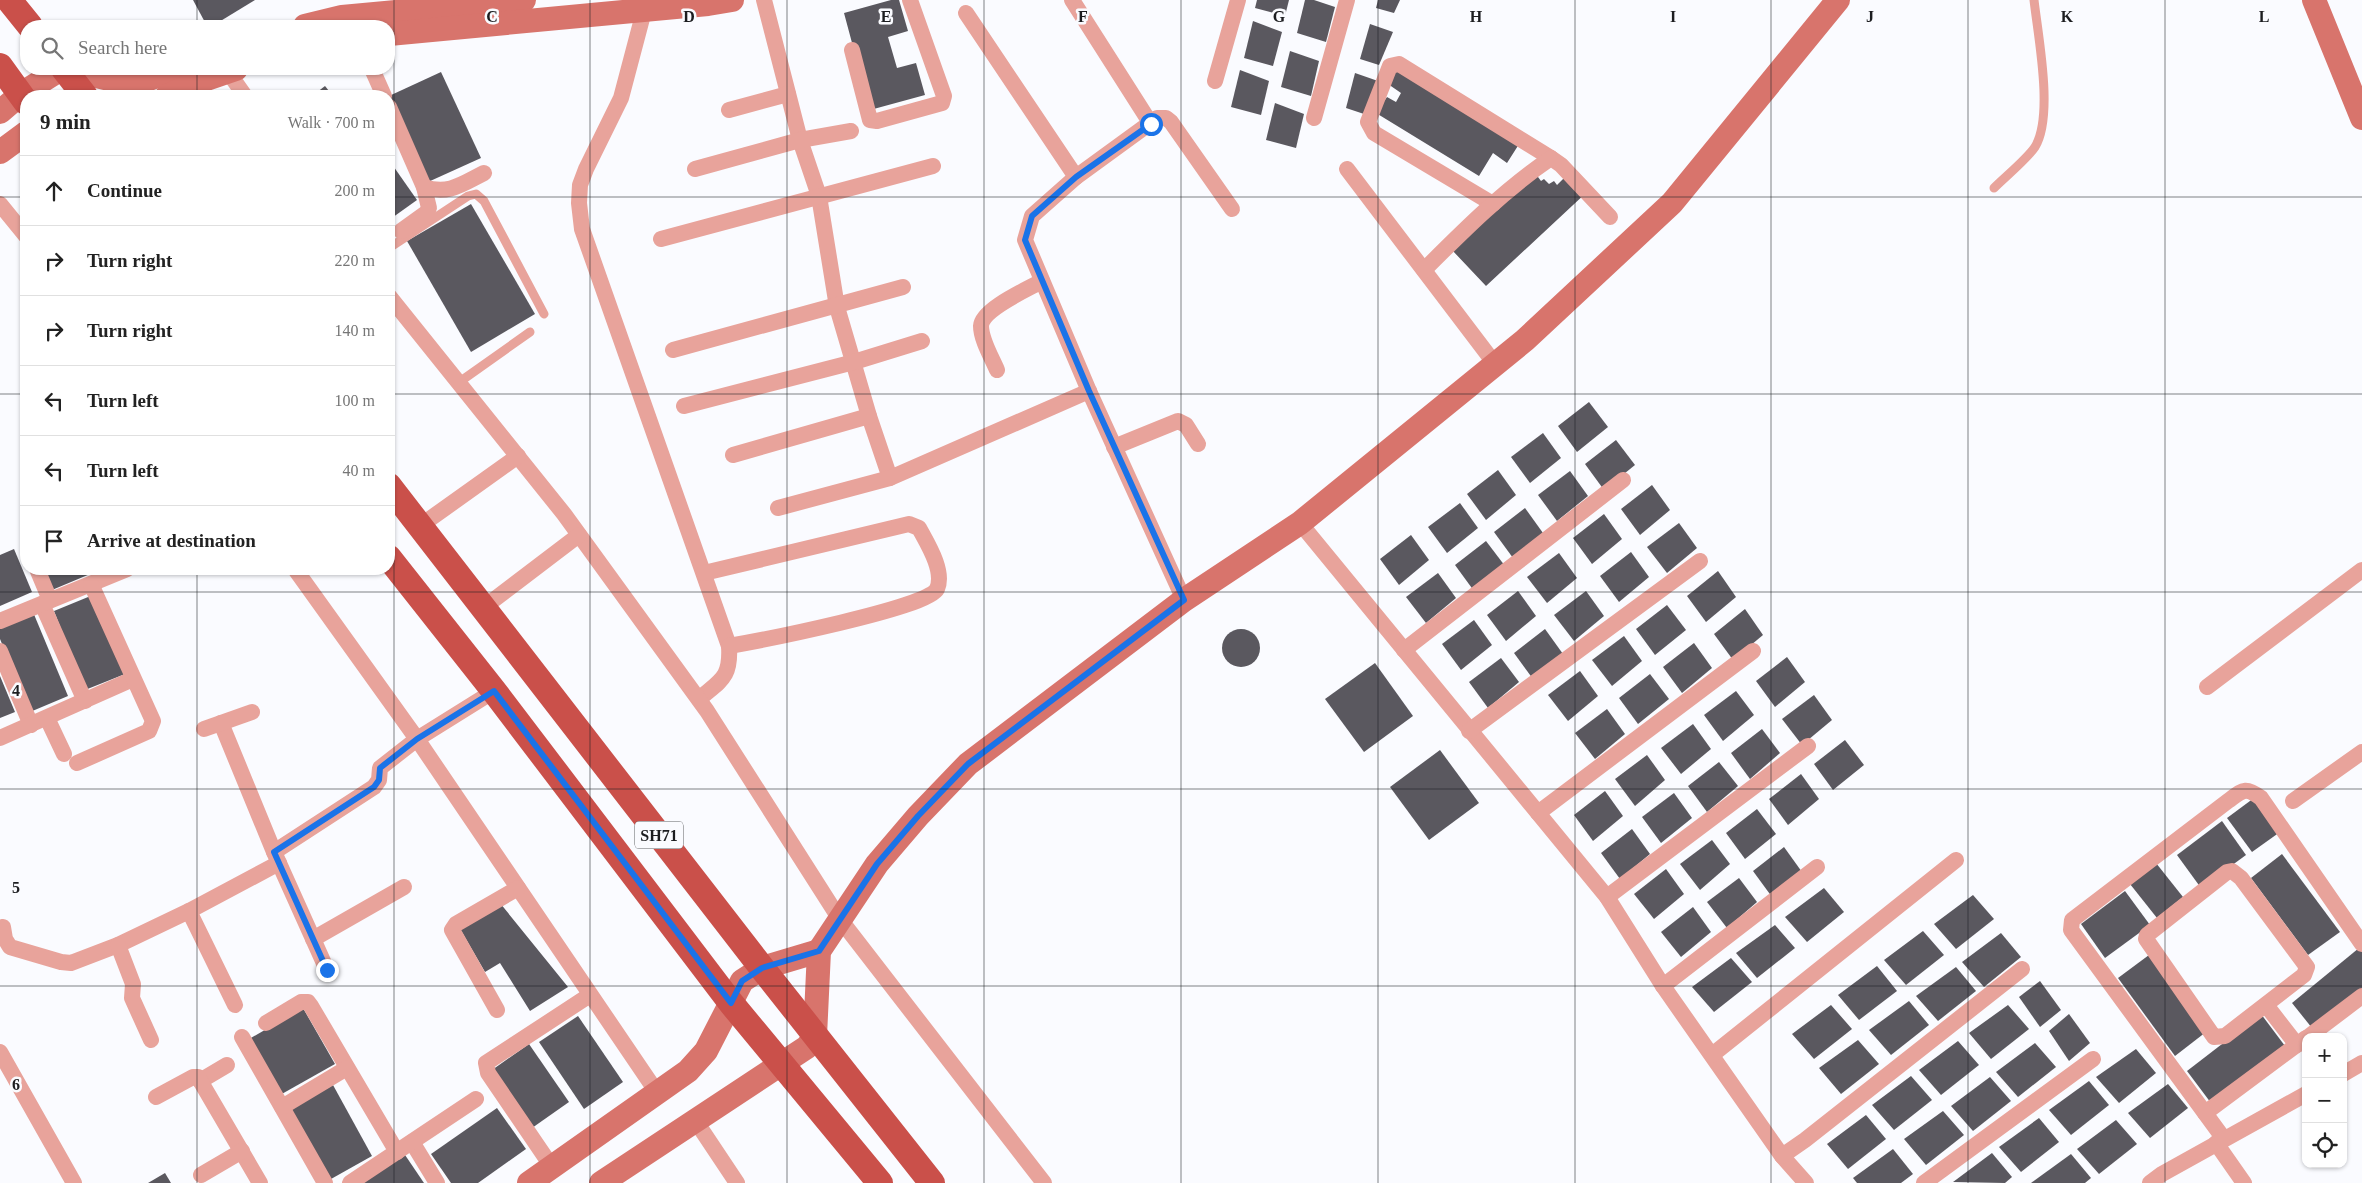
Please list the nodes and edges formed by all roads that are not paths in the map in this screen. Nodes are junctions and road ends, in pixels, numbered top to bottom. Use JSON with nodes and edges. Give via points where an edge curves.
{"nodes":[{"id":1,"x":9,"y":0,"type":"edge"},
{"id":2,"x":524,"y":0,"type":"edge"},
{"id":3,"x":731,"y":0,"type":"edge"},
{"id":4,"x":764,"y":0,"type":"edge"},
{"id":5,"x":910,"y":0,"type":"edge"},
{"id":6,"x":1072,"y":0,"type":"edge"},
{"id":7,"x":1238,"y":0,"type":"edge"},
{"id":8,"x":1347,"y":0,"type":"edge"},
{"id":9,"x":1838,"y":0,"type":"edge"},
{"id":10,"x":2034,"y":0,"type":"edge"},
{"id":11,"x":2314,"y":0,"type":"edge"},
{"id":12,"x":644,"y":11,"type":"junction"},
{"id":13,"x":966,"y":13,"type":"dead end"},
{"id":14,"x":25,"y":20,"type":"edge"},
{"id":15,"x":330,"y":20,"type":"edge"},
{"id":16,"x":395,"y":33,"type":"edge"},
{"id":17,"x":852,"y":50,"type":"dead end"},
{"id":18,"x":0,"y":66,"type":"edge"},
{"id":19,"x":56,"y":75,"type":"edge"},
{"id":20,"x":69,"y":75,"type":"edge"},
{"id":21,"x":91,"y":75,"type":"edge"},
{"id":22,"x":159,"y":75,"type":"edge"},
{"id":23,"x":218,"y":75,"type":"edge"},
{"id":24,"x":233,"y":75,"type":"edge"},
{"id":25,"x":375,"y":75,"type":"edge"},
{"id":26,"x":1215,"y":82,"type":"dead end"},
{"id":27,"x":35,"y":90,"type":"edge"},
{"id":28,"x":80,"y":90,"type":"edge"},
{"id":29,"x":182,"y":90,"type":"edge"},
{"id":30,"x":242,"y":90,"type":"edge"},
{"id":31,"x":381,"y":90,"type":"edge"},
{"id":32,"x":20,"y":93,"type":"edge"},
{"id":33,"x":788,"y":94,"type":"junction"},
{"id":34,"x":20,"y":100,"type":"edge"},
{"id":35,"x":729,"y":110,"type":"dead end"},
{"id":36,"x":0,"y":112,"type":"edge"},
{"id":37,"x":1314,"y":118,"type":"dead end"},
{"id":38,"x":2362,"y":118,"type":"edge"},
{"id":39,"x":1151,"y":124,"type":"junction"},
{"id":40,"x":851,"y":131,"type":"dead end"},
{"id":41,"x":20,"y":137,"type":"edge"},
{"id":42,"x":395,"y":138,"type":"edge"},
{"id":43,"x":800,"y":140,"type":"junction"},
{"id":44,"x":0,"y":152,"type":"edge"},
{"id":45,"x":1551,"y":158,"type":"junction"},
{"id":46,"x":933,"y":166,"type":"dead end"},
{"id":47,"x":695,"y":169,"type":"dead end"},
{"id":48,"x":1347,"y":169,"type":"dead end"},
{"id":49,"x":484,"y":173,"type":"dead end"},
{"id":50,"x":1076,"y":177,"type":"junction"},
{"id":51,"x":424,"y":187,"type":"junction"},
{"id":52,"x":1994,"y":188,"type":"dead end"},
{"id":53,"x":819,"y":196,"type":"junction"},
{"id":54,"x":0,"y":204,"type":"edge"},
{"id":55,"x":1493,"y":204,"type":"junction"},
{"id":56,"x":1232,"y":209,"type":"dead end"},
{"id":57,"x":1610,"y":216,"type":"dead end"},
{"id":58,"x":20,"y":229,"type":"edge"},
{"id":59,"x":401,"y":231,"type":"dead end"},
{"id":60,"x":661,"y":239,"type":"dead end"},
{"id":61,"x":395,"y":244,"type":"edge"},
{"id":62,"x":1424,"y":270,"type":"junction"},
{"id":63,"x":1042,"y":281,"type":"junction"},
{"id":64,"x":903,"y":287,"type":"dead end"},
{"id":65,"x":395,"y":303,"type":"edge"},
{"id":66,"x":837,"y":307,"type":"junction"},
{"id":67,"x":544,"y":314,"type":"dead end"},
{"id":68,"x":530,"y":332,"type":"dead end"},
{"id":69,"x":922,"y":340,"type":"dead end"},
{"id":70,"x":673,"y":350,"type":"dead end"},
{"id":71,"x":854,"y":362,"type":"junction"},
{"id":72,"x":1495,"y":364,"type":"junction"},
{"id":73,"x":997,"y":370,"type":"dead end"},
{"id":74,"x":458,"y":382,"type":"junction"},
{"id":75,"x":1089,"y":391,"type":"junction"},
{"id":76,"x":684,"y":406,"type":"dead end"},
{"id":77,"x":869,"y":416,"type":"junction"},
{"id":78,"x":1198,"y":444,"type":"dead end"},
{"id":79,"x":1114,"y":447,"type":"junction"},
{"id":80,"x":733,"y":455,"type":"dead end"},
{"id":81,"x":518,"y":456,"type":"junction"},
{"id":82,"x":890,"y":478,"type":"junction"},
{"id":83,"x":1623,"y":480,"type":"dead end"},
{"id":84,"x":395,"y":494,"type":"edge"},
{"id":85,"x":778,"y":508,"type":"dead end"},
{"id":86,"x":1300,"y":523,"type":"junction"},
{"id":87,"x":420,"y":526,"type":"junction"},
{"id":88,"x":579,"y":535,"type":"junction"},
{"id":89,"x":1700,"y":561,"type":"dead end"},
{"id":90,"x":395,"y":566,"type":"edge"},
{"id":91,"x":2362,"y":570,"type":"edge"},
{"id":92,"x":704,"y":573,"type":"junction"},
{"id":93,"x":39,"y":575,"type":"edge"},
{"id":94,"x":111,"y":575,"type":"edge"},
{"id":95,"x":298,"y":575,"type":"edge"},
{"id":96,"x":91,"y":584,"type":"junction"},
{"id":97,"x":1184,"y":600,"type":"junction"},
{"id":98,"x":46,"y":602,"type":"junction"},
{"id":99,"x":483,"y":608,"type":"junction"},
{"id":100,"x":0,"y":621,"type":"edge"},
{"id":101,"x":730,"y":646,"type":"junction"},
{"id":102,"x":1404,"y":650,"type":"junction"},
{"id":103,"x":1753,"y":650,"type":"dead end"},
{"id":104,"x":0,"y":651,"type":"edge"},
{"id":105,"x":133,"y":679,"type":"junction"},
{"id":106,"x":2207,"y":687,"type":"dead end"},
{"id":107,"x":494,"y":691,"type":"junction"},
{"id":108,"x":699,"y":699,"type":"junction"},
{"id":109,"x":85,"y":701,"type":"junction"},
{"id":110,"x":252,"y":712,"type":"dead end"},
{"id":111,"x":47,"y":718,"type":"junction"},
{"id":112,"x":221,"y":723,"type":"junction"},
{"id":113,"x":31,"y":725,"type":"junction"},
{"id":114,"x":204,"y":728,"type":"dead end"},
{"id":115,"x":1469,"y":731,"type":"junction"},
{"id":116,"x":0,"y":738,"type":"edge"},
{"id":117,"x":417,"y":739,"type":"junction"},
{"id":118,"x":1808,"y":746,"type":"dead end"},
{"id":119,"x":2362,"y":752,"type":"edge"},
{"id":120,"x":2294,"y":802,"type":"dead end"},
{"id":121,"x":1538,"y":813,"type":"junction"},
{"id":122,"x":277,"y":858,"type":"junction"},
{"id":123,"x":1956,"y":860,"type":"dead end"},
{"id":124,"x":1818,"y":867,"type":"dead end"},
{"id":125,"x":404,"y":887,"type":"dead end"},
{"id":126,"x":518,"y":888,"type":"junction"},
{"id":127,"x":1606,"y":897,"type":"junction"},
{"id":128,"x":189,"y":911,"type":"junction"},
{"id":129,"x":839,"y":918,"type":"junction"},
{"id":130,"x":3,"y":927,"type":"dead end"},
{"id":131,"x":313,"y":939,"type":"junction"},
{"id":132,"x":2362,"y":944,"type":"edge"},
{"id":133,"x":118,"y":945,"type":"junction"},
{"id":134,"x":819,"y":951,"type":"junction"},
{"id":135,"x":762,"y":968,"type":"junction"},
{"id":136,"x":2022,"y":969,"type":"dead end"},
{"id":137,"x":327,"y":970,"type":"dead end"},
{"id":138,"x":1663,"y":986,"type":"junction"},
{"id":139,"x":590,"y":994,"type":"junction"},
{"id":140,"x":2362,"y":996,"type":"edge"},
{"id":141,"x":731,"y":1003,"type":"junction"},
{"id":142,"x":234,"y":1005,"type":"dead end"},
{"id":143,"x":2266,"y":1005,"type":"junction"},
{"id":144,"x":497,"y":1010,"type":"dead end"},
{"id":145,"x":266,"y":1023,"type":"dead end"},
{"id":146,"x":2312,"y":1033,"type":"edge"},
{"id":147,"x":815,"y":1036,"type":"junction"},
{"id":148,"x":242,"y":1037,"type":"dead end"},
{"id":149,"x":2302,"y":1039,"type":"edge"},
{"id":150,"x":150,"y":1040,"type":"dead end"},
{"id":151,"x":2302,"y":1041,"type":"edge"},
{"id":152,"x":0,"y":1052,"type":"edge"},
{"id":153,"x":1712,"y":1055,"type":"junction"},
{"id":154,"x":2093,"y":1059,"type":"dead end"},
{"id":155,"x":2362,"y":1063,"type":"edge"},
{"id":156,"x":782,"y":1065,"type":"junction"},
{"id":157,"x":227,"y":1066,"type":"dead end"},
{"id":158,"x":347,"y":1068,"type":"junction"},
{"id":159,"x":2347,"y":1072,"type":"edge"},
{"id":160,"x":200,"y":1081,"type":"junction"},
{"id":161,"x":658,"y":1094,"type":"junction"},
{"id":162,"x":2302,"y":1096,"type":"edge"},
{"id":163,"x":156,"y":1097,"type":"dead end"},
{"id":164,"x":476,"y":1099,"type":"dead end"},
{"id":165,"x":282,"y":1107,"type":"junction"},
{"id":166,"x":2205,"y":1113,"type":"junction"},
{"id":167,"x":695,"y":1120,"type":"junction"},
{"id":168,"x":2220,"y":1141,"type":"junction"},
{"id":169,"x":412,"y":1142,"type":"junction"},
{"id":170,"x":242,"y":1151,"type":"junction"},
{"id":171,"x":397,"y":1152,"type":"junction"},
{"id":172,"x":1782,"y":1156,"type":"junction"},
{"id":173,"x":552,"y":1167,"type":"junction"},
{"id":174,"x":201,"y":1175,"type":"dead end"},
{"id":175,"x":74,"y":1183,"type":"edge"},
{"id":176,"x":260,"y":1183,"type":"edge"},
{"id":177,"x":325,"y":1183,"type":"edge"},
{"id":178,"x":350,"y":1183,"type":"edge"},
{"id":179,"x":436,"y":1183,"type":"edge"},
{"id":180,"x":529,"y":1183,"type":"edge"},
{"id":181,"x":601,"y":1183,"type":"edge"},
{"id":182,"x":737,"y":1183,"type":"edge"},
{"id":183,"x":880,"y":1183,"type":"edge"},
{"id":184,"x":932,"y":1183,"type":"edge"},
{"id":185,"x":1044,"y":1183,"type":"edge"},
{"id":186,"x":1806,"y":1183,"type":"edge"},
{"id":187,"x":1924,"y":1183,"type":"edge"},
{"id":188,"x":2150,"y":1183,"type":"edge"},
{"id":189,"x":2244,"y":1183,"type":"edge"}],
"edges":[{"from":1,"to":14,"type":"main road"},
{"from":2,"to":15,"type":"street"},
{"from":3,"to":12,"type":"street"},
{"from":4,"to":33,"type":"street"},
{"from":5,"to":17,"type":"street","via":[[944,96],[942,103],[877,121],[870,120]]},
{"from":6,"to":39,"type":"street"},
{"from":7,"to":26,"type":"street"},
{"from":8,"to":37,"type":"street"},
{"from":9,"to":72,"type":"street","via":[[1672,203]]},
{"from":10,"to":52,"type":"lane","via":[[2044,104],[2041,128],[2035,147]]},
{"from":11,"to":38,"type":"street"},
{"from":12,"to":16,"type":"street"},
{"from":12,"to":92,"type":"street","via":[[622,98],[586,169],[580,185],[579,203],[582,229]]},
{"from":13,"to":50,"type":"street"},
{"from":18,"to":32,"type":"main road"},
{"from":19,"to":27,"type":"street"},
{"from":20,"to":28,"type":"main road"},
{"from":21,"to":22,"type":"street","via":[[122,82]]},
{"from":23,"to":29,"type":"street"},
{"from":24,"to":30,"type":"street"},
{"from":25,"to":31,"type":"street"},
{"from":33,"to":35,"type":"street"},
{"from":33,"to":43,"type":"street"},
{"from":34,"to":36,"type":"street"},
{"from":39,"to":50,"type":"street"},
{"from":39,"to":56,"type":"street","via":[[1157,118],[1171,122]]},
{"from":40,"to":43,"type":"street"},
{"from":41,"to":44,"type":"street"},
{"from":42,"to":51,"type":"street"},
{"from":43,"to":47,"type":"street"},
{"from":43,"to":53,"type":"street"},
{"from":45,"to":55,"type":"street","via":[[1529,172]]},
{"from":45,"to":55,"type":"street","via":[[1399,64],[1390,66],[1368,122],[1374,133]]},
{"from":45,"to":57,"type":"street"},
{"from":46,"to":53,"type":"street"},
{"from":48,"to":62,"type":"street"},
{"from":49,"to":51,"type":"street","via":[[448,190],[435,191]]},
{"from":50,"to":63,"type":"street","via":[[1032,216],[1027,226],[1025,240]]},
{"from":51,"to":59,"type":"street","via":[[428,210]]},
{"from":53,"to":60,"type":"street"},
{"from":53,"to":66,"type":"street"},
{"from":54,"to":58,"type":"street"},
{"from":55,"to":62,"type":"street"},
{"from":61,"to":67,"type":"lane","via":[[468,196],[476,194],[484,200]]},
{"from":62,"to":72,"type":"street"},
{"from":63,"to":73,"type":"street","via":[[993,309],[984,318],[982,332]]},
{"from":63,"to":75,"type":"street"},
{"from":64,"to":66,"type":"street"},
{"from":65,"to":74,"type":"street"},
{"from":66,"to":70,"type":"street"},
{"from":66,"to":71,"type":"street"},
{"from":68,"to":74,"type":"lane"},
{"from":69,"to":71,"type":"street"},
{"from":71,"to":76,"type":"street"},
{"from":71,"to":77,"type":"street"},
{"from":72,"to":86,"type":"street"},
{"from":74,"to":81,"type":"street"},
{"from":75,"to":79,"type":"street"},
{"from":75,"to":82,"type":"street"},
{"from":77,"to":80,"type":"street"},
{"from":77,"to":82,"type":"street"},
{"from":78,"to":79,"type":"street","via":[[1186,424],[1178,420]]},
{"from":79,"to":97,"type":"street"},
{"from":81,"to":87,"type":"street"},
{"from":81,"to":88,"type":"street"},
{"from":82,"to":85,"type":"street"},
{"from":83,"to":102,"type":"street"},
{"from":84,"to":87,"type":"main road","number":"SH71"},
{"from":86,"to":97,"type":"street"},
{"from":86,"to":102,"type":"street"},
{"from":87,"to":99,"type":"main road","number":"SH71"},
{"from":88,"to":99,"type":"street"},
{"from":88,"to":108,"type":"street"},
{"from":89,"to":115,"type":"street"},
{"from":90,"to":107,"type":"main road","number":"SH71"},
{"from":91,"to":106,"type":"street"},
{"from":92,"to":101,"type":"street"},
{"from":92,"to":101,"type":"street","via":[[910,524],[919,528],[938,570],[937,588],[932,594],[896,608],[790,635]]},
{"from":93,"to":98,"type":"street"},
{"from":94,"to":96,"type":"street"},
{"from":95,"to":117,"type":"street"},
{"from":96,"to":98,"type":"street"},
{"from":96,"to":105,"type":"street"},
{"from":97,"to":129,"type":"street","via":[[968,764],[877,864]]},
{"from":98,"to":100,"type":"street"},
{"from":98,"to":109,"type":"street"},
{"from":99,"to":135,"type":"main road","number":"SH71"},
{"from":101,"to":108,"type":"street","via":[[728,672]]},
{"from":102,"to":115,"type":"street"},
{"from":103,"to":121,"type":"street"},
{"from":104,"to":113,"type":"street"},
{"from":105,"to":109,"type":"street"},
{"from":105,"to":111,"type":"street","via":[[152,721],[148,731],[70,758]]},
{"from":107,"to":117,"type":"street"},
{"from":107,"to":141,"type":"main road","number":"SH71"},
{"from":108,"to":129,"type":"street"},
{"from":109,"to":111,"type":"street"},
{"from":110,"to":112,"type":"street"},
{"from":111,"to":113,"type":"street"},
{"from":112,"to":114,"type":"street"},
{"from":112,"to":122,"type":"street"},
{"from":113,"to":116,"type":"street"},
{"from":115,"to":121,"type":"street"},
{"from":117,"to":122,"type":"street","via":[[380,768],[379,780],[374,787]]},
{"from":117,"to":126,"type":"street"},
{"from":118,"to":127,"type":"street"},
{"from":119,"to":120,"type":"street"},
{"from":121,"to":127,"type":"street"},
{"from":122,"to":128,"type":"street"},
{"from":122,"to":131,"type":"street"},
{"from":123,"to":153,"type":"street"},
{"from":124,"to":138,"type":"street"},
{"from":125,"to":131,"type":"street"},
{"from":126,"to":139,"type":"street"},
{"from":126,"to":144,"type":"street","via":[[456,924],[452,930]]},
{"from":127,"to":138,"type":"street"},
{"from":128,"to":133,"type":"street"},
{"from":128,"to":142,"type":"street"},
{"from":129,"to":134,"type":"street"},
{"from":129,"to":185,"type":"street"},
{"from":130,"to":133,"type":"street","via":[[10,947],[60,962],[71,963]]},
{"from":131,"to":137,"type":"street"},
{"from":132,"to":166,"type":"street","via":[[2262,798],[2251,790],[2243,790],[2072,920],[2071,930]]},
{"from":133,"to":150,"type":"street","via":[[133,984],[132,998]]},
{"from":134,"to":135,"type":"street"},
{"from":134,"to":147,"type":"street"},
{"from":135,"to":141,"type":"street","via":[[742,981]]},
{"from":135,"to":147,"type":"main road","number":"SH71"},
{"from":136,"to":172,"type":"street"},
{"from":138,"to":153,"type":"street"},
{"from":139,"to":161,"type":"street"},
{"from":139,"to":173,"type":"street","via":[[486,1062],[488,1073]]},
{"from":140,"to":146,"type":"street"},
{"from":141,"to":156,"type":"main road","number":"SH71"},
{"from":141,"to":161,"type":"street","via":[[706,1051],[688,1071]]},
{"from":143,"to":143,"type":"street","via":[[2225,1036],[2214,1037],[2146,939],[2227,872],[2232,871],[2241,878],[2307,967],[2304,975]]},
{"from":143,"to":149,"type":"street"},
{"from":145,"to":158,"type":"street","via":[[301,1002],[308,1002]]},
{"from":147,"to":156,"type":"street"},
{"from":147,"to":184,"type":"main road","number":"SH71"},
{"from":148,"to":165,"type":"street"},
{"from":151,"to":166,"type":"street"},
{"from":152,"to":175,"type":"street"},
{"from":153,"to":172,"type":"street"},
{"from":154,"to":187,"type":"street"},
{"from":155,"to":159,"type":"street"},
{"from":156,"to":167,"type":"street"},
{"from":156,"to":183,"type":"main road","number":"SH71"},
{"from":157,"to":160,"type":"street"},
{"from":158,"to":165,"type":"street"},
{"from":158,"to":171,"type":"street"},
{"from":160,"to":163,"type":"street","via":[[193,1077]]},
{"from":160,"to":170,"type":"street"},
{"from":161,"to":173,"type":"street"},
{"from":162,"to":168,"type":"street"},
{"from":164,"to":169,"type":"street"},
{"from":165,"to":177,"type":"street"},
{"from":166,"to":168,"type":"street"},
{"from":167,"to":181,"type":"street"},
{"from":167,"to":182,"type":"street"},
{"from":168,"to":188,"type":"street"},
{"from":168,"to":189,"type":"street"},
{"from":169,"to":171,"type":"street"},
{"from":169,"to":179,"type":"street"},
{"from":170,"to":174,"type":"street"},
{"from":170,"to":176,"type":"street"},
{"from":171,"to":178,"type":"street"},
{"from":172,"to":186,"type":"street"},
{"from":173,"to":180,"type":"street"}]}
